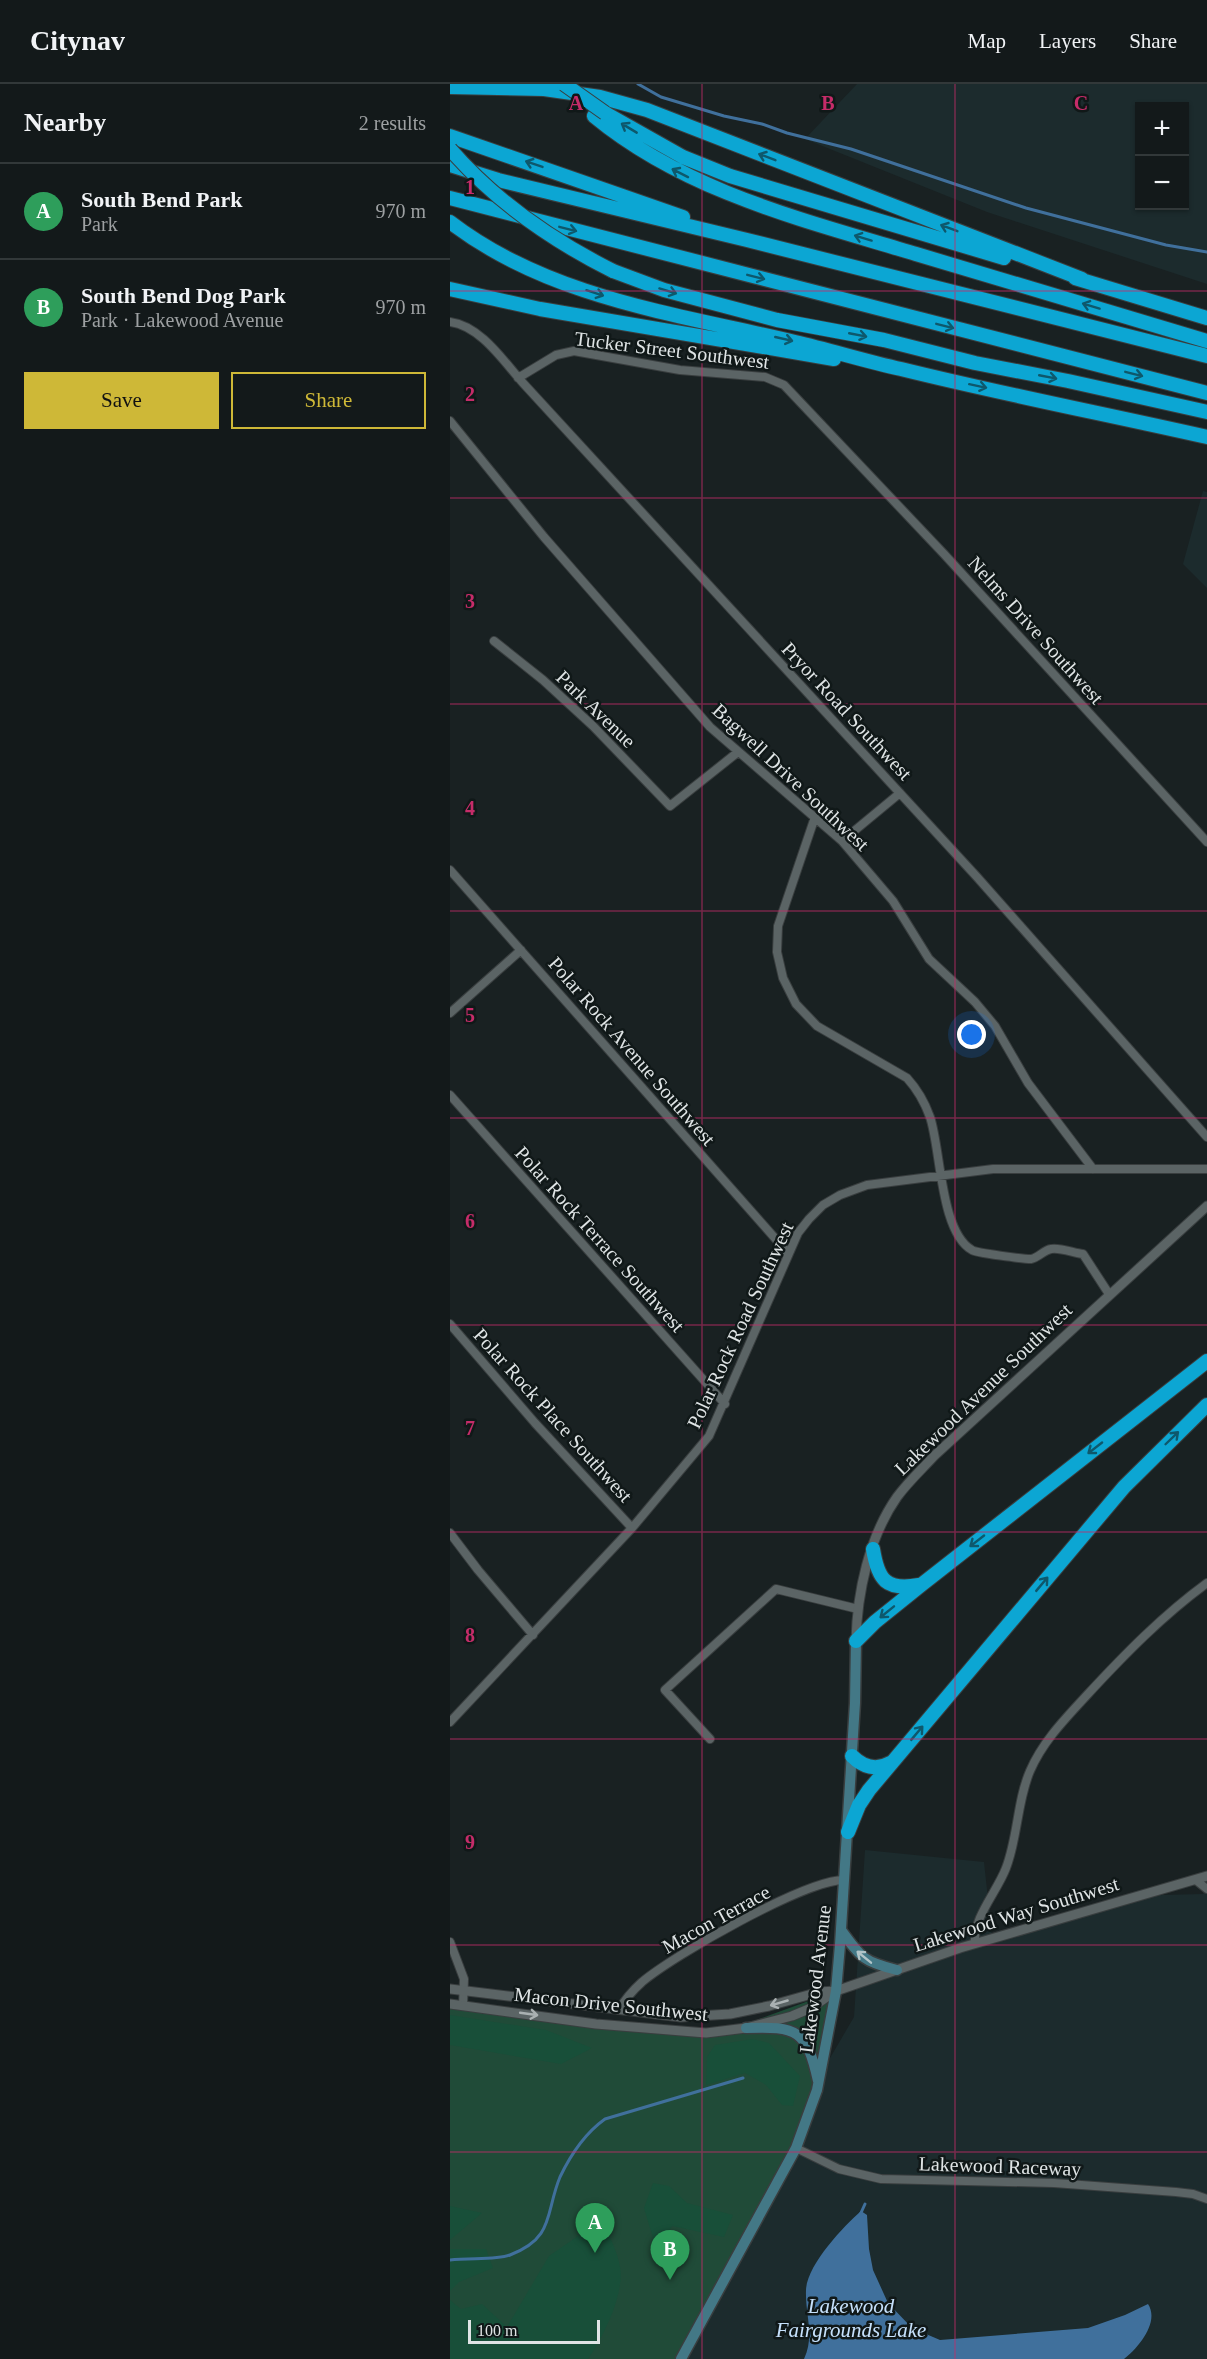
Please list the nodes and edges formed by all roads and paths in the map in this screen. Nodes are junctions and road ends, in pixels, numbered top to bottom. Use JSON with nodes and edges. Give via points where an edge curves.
{"nodes":[{"id":1,"x":564,"y":84,"type":"edge"},
{"id":2,"x":450,"y":87,"type":"edge"},
{"id":3,"x":599,"y":115,"type":"junction"},
{"id":4,"x":450,"y":136,"type":"edge"},
{"id":5,"x":450,"y":149,"type":"edge"},
{"id":6,"x":450,"y":165,"type":"edge"},
{"id":7,"x":450,"y":198,"type":"edge"},
{"id":8,"x":450,"y":222,"type":"edge"},
{"id":9,"x":747,"y":240,"type":"junction"},
{"id":10,"x":1082,"y":279,"type":"junction"},
{"id":11,"x":450,"y":288,"type":"edge"},
{"id":12,"x":1207,"y":318,"type":"edge"},
{"id":13,"x":450,"y":322,"type":"edge"},
{"id":14,"x":1207,"y":340,"type":"edge"},
{"id":15,"x":1207,"y":356,"type":"edge"},
{"id":16,"x":900,"y":369,"type":"junction"},
{"id":17,"x":518,"y":378,"type":"junction"},
{"id":18,"x":1207,"y":393,"type":"edge"},
{"id":19,"x":1207,"y":412,"type":"edge"},
{"id":20,"x":450,"y":421,"type":"edge"},
{"id":21,"x":1207,"y":438,"type":"edge"},
{"id":22,"x":838,"y":442,"type":"joint"},
{"id":23,"x":494,"y":641,"type":"dead end"},
{"id":24,"x":738,"y":752,"type":"junction"},
{"id":25,"x":900,"y":793,"type":"junction"},
{"id":26,"x":814,"y":817,"type":"junction"},
{"id":27,"x":842,"y":841,"type":"junction"},
{"id":28,"x":1207,"y":842,"type":"edge"},
{"id":29,"x":450,"y":870,"type":"edge"},
{"id":30,"x":521,"y":950,"type":"junction"},
{"id":31,"x":450,"y":1013,"type":"edge"},
{"id":32,"x":450,"y":1095,"type":"edge"},
{"id":33,"x":1207,"y":1137,"type":"edge"},
{"id":34,"x":1093,"y":1169,"type":"junction"},
{"id":35,"x":1207,"y":1169,"type":"edge"},
{"id":36,"x":940,"y":1176,"type":"junction"},
{"id":37,"x":1207,"y":1206,"type":"edge"},
{"id":38,"x":788,"y":1253,"type":"junction"},
{"id":39,"x":1109,"y":1294,"type":"junction"},
{"id":40,"x":450,"y":1324,"type":"edge"},
{"id":41,"x":1207,"y":1361,"type":"edge"},
{"id":42,"x":725,"y":1404,"type":"junction"},
{"id":43,"x":1207,"y":1405,"type":"edge"},
{"id":44,"x":632,"y":1528,"type":"junction"},
{"id":45,"x":450,"y":1533,"type":"edge"},
{"id":46,"x":873,"y":1549,"type":"junction"},
{"id":47,"x":1207,"y":1583,"type":"edge"},
{"id":48,"x":921,"y":1585,"type":"junction"},
{"id":49,"x":858,"y":1609,"type":"junction"},
{"id":50,"x":533,"y":1635,"type":"junction"},
{"id":51,"x":856,"y":1641,"type":"junction"},
{"id":52,"x":450,"y":1722,"type":"edge"},
{"id":53,"x":710,"y":1739,"type":"dead end"},
{"id":54,"x":852,"y":1756,"type":"junction"},
{"id":55,"x":892,"y":1762,"type":"junction"},
{"id":56,"x":848,"y":1832,"type":"junction"},
{"id":57,"x":1207,"y":1876,"type":"edge"},
{"id":58,"x":844,"y":1880,"type":"junction"},
{"id":59,"x":1197,"y":1881,"type":"junction"},
{"id":60,"x":1207,"y":1889,"type":"edge"},
{"id":61,"x":841,"y":1930,"type":"junction"},
{"id":62,"x":450,"y":1942,"type":"edge"},
{"id":63,"x":975,"y":1943,"type":"junction"},
{"id":64,"x":897,"y":1970,"type":"junction"},
{"id":65,"x":450,"y":1989,"type":"edge"},
{"id":66,"x":463,"y":1990,"type":"junction"},
{"id":67,"x":836,"y":1991,"type":"junction"},
{"id":68,"x":450,"y":2004,"type":"edge"},
{"id":69,"x":463,"y":2006,"type":"junction"},
{"id":70,"x":619,"y":2010,"type":"junction"},
{"id":71,"x":746,"y":2028,"type":"junction"},
{"id":72,"x":818,"y":2084,"type":"junction"},
{"id":73,"x":796,"y":2148,"type":"junction"},
{"id":74,"x":1207,"y":2199,"type":"edge"},
{"id":75,"x":681,"y":2359,"type":"edge"}],
"edges":[{"from":1,"to":3,"type":"highway","bridge":true},
{"from":10,"to":2,"type":"highway","one_way":true,"via":[[646,110],[600,97],[543,89]]},
{"from":10,"to":3,"type":"highway","one_way":true,"via":[[730,177]]},
{"from":14,"to":3,"type":"highway","one_way":true,"via":[[724,193],[648,155]]},
{"from":9,"to":4,"type":"highway","one_way":true},
{"from":5,"to":19,"type":"highway","one_way":true,"bridge":true,"via":[[480,181],[531,224],[579,254],[664,290],[777,320]]},
{"from":6,"to":9,"type":"highway"},
{"from":7,"to":18,"type":"highway","one_way":true},
{"from":8,"to":16,"type":"highway","one_way":true,"via":[[522,267],[613,299]]},
{"from":9,"to":15,"type":"highway"},
{"from":10,"to":12,"type":"highway"},
{"from":11,"to":16,"type":"highway","via":[[498,301]]},
{"from":13,"to":17,"type":"street","name":"Pryor Road Southwest","via":[[478,334]]},
{"from":16,"to":21,"type":"highway","one_way":true},
{"from":17,"to":22,"type":"street","name":"Tucker Street Southwest","via":[[556,355],[574,351],[680,370],[765,377],[784,385]]},
{"from":17,"to":25,"type":"street","name":"Pryor Road Southwest"},
{"from":20,"to":24,"type":"street","name":"Bagwell Drive Southwest","via":[[544,537],[710,727]]},
{"from":22,"to":28,"type":"street","name":"Nelms Drive Southwest"},
{"from":23,"to":24,"type":"street","name":"Park Avenue","via":[[543,680],[670,806]]},
{"from":24,"to":26,"type":"street","name":"Bagwell Drive Southwest"},
{"from":25,"to":27,"type":"street"},
{"from":25,"to":33,"type":"street","name":"Pryor Road Southwest"},
{"from":26,"to":27,"type":"street","name":"Bagwell Drive Southwest"},
{"from":26,"to":36,"type":"street","via":[[778,926],[777,952],[783,978],[796,1004],[817,1026],[912,1083],[931,1119]]},
{"from":27,"to":34,"type":"street","name":"Bagwell Drive Southwest","via":[[893,901],[929,958],[995,1026],[1028,1083]]},
{"from":29,"to":30,"type":"street","name":"Polar Rock Avenue Southwest"},
{"from":30,"to":31,"type":"street"},
{"from":30,"to":38,"type":"street","name":"Polar Rock Avenue Southwest"},
{"from":32,"to":42,"type":"street","name":"Polar Rock Terrace Southwest"},
{"from":34,"to":35,"type":"street","name":"Polar Rock Road Southwest"},
{"from":34,"to":36,"type":"street","name":"Polar Rock Road Southwest","via":[[993,1169]]},
{"from":36,"to":38,"type":"street","name":"Polar Rock Road Southwest","via":[[867,1185],[840,1195],[809,1219]]},
{"from":36,"to":39,"type":"street","via":[[960,1239],[973,1251],[1032,1259],[1051,1248],[1083,1254]]},
{"from":37,"to":39,"type":"street","name":"Lakewood Avenue Southwest"},
{"from":38,"to":42,"type":"street","name":"Polar Rock Road Southwest"},
{"from":39,"to":46,"type":"street","name":"Lakewood Avenue Southwest","via":[[912,1479],[890,1509]]},
{"from":40,"to":44,"type":"street","name":"Polar Rock Place Southwest"},
{"from":41,"to":48,"type":"highway","one_way":true},
{"from":42,"to":44,"type":"street","name":"Polar Rock Road Southwest","via":[[709,1436]]},
{"from":55,"to":43,"type":"highway","one_way":true,"via":[[1124,1487]]},
{"from":44,"to":50,"type":"street","name":"Polar Rock Road Southwest"},
{"from":45,"to":50,"type":"street"},
{"from":46,"to":48,"type":"highway","via":[[879,1572],[889,1584],[904,1588]]},
{"from":46,"to":49,"type":"street","name":"Lakewood Avenue Southwest"},
{"from":47,"to":63,"type":"street","via":[[1117,1662],[1038,1752],[1028,1774],[1015,1839],[977,1926]]},
{"from":48,"to":51,"type":"highway","one_way":true},
{"from":49,"to":51,"type":"street","name":"Lakewood Avenue Southwest"},
{"from":49,"to":53,"type":"street","via":[[776,1588],[665,1690]]},
{"from":50,"to":52,"type":"street","name":"Polar Rock Road Southwest"},
{"from":51,"to":54,"type":"main road","name":"Lakewood Avenue"},
{"from":54,"to":55,"type":"highway","via":[[870,1767]]},
{"from":54,"to":56,"type":"main road","name":"Lakewood Avenue"},
{"from":55,"to":56,"type":"highway","via":[[869,1790]]},
{"from":56,"to":58,"type":"main road","name":"Lakewood Avenue"},
{"from":57,"to":59,"type":"street","name":"Lakewood Way Southwest"},
{"from":58,"to":61,"type":"main road","name":"Lakewood Avenue"},
{"from":58,"to":70,"type":"street","name":"Macon Terrace","via":[[800,1892],[701,1942],[643,1981]]},
{"from":59,"to":60,"type":"street"},
{"from":59,"to":63,"type":"street","name":"Lakewood Way Southwest"},
{"from":64,"to":61,"type":"main road","one_way":true,"via":[[871,1963],[855,1950]]},
{"from":61,"to":67,"type":"main road","name":"Lakewood Avenue"},
{"from":62,"to":66,"type":"street","via":[[461,1968]]},
{"from":63,"to":64,"type":"street","name":"Lakewood Way Southwest"},
{"from":64,"to":67,"type":"street","name":"Lakewood Way Southwest"},
{"from":65,"to":66,"type":"street","name":"Macon Drive Southwest"},
{"from":66,"to":69,"type":"street"},
{"from":66,"to":70,"type":"street","name":"Macon Drive Southwest"},
{"from":67,"to":70,"type":"street","name":"Macon Drive Southwest","one_way":true,"via":[[730,2014],[681,2017]]},
{"from":67,"to":71,"type":"street","name":"Macon Drive Southwest","via":[[792,2016]]},
{"from":67,"to":72,"type":"main road","name":"Lakewood Avenue"},
{"from":68,"to":69,"type":"street","name":"Macon Drive Southwest"},
{"from":69,"to":71,"type":"street","name":"Macon Drive Southwest","one_way":true,"via":[[680,2033]]},
{"from":71,"to":72,"type":"main road","via":[[779,2028],[798,2035],[810,2050]]},
{"from":72,"to":73,"type":"main road","name":"Lakewood Avenue"},
{"from":73,"to":74,"type":"street","name":"Lakewood Raceway","via":[[839,2169],[881,2179],[1054,2183],[1176,2192]]},
{"from":73,"to":75,"type":"main road","name":"Lakewood Avenue"}]}
